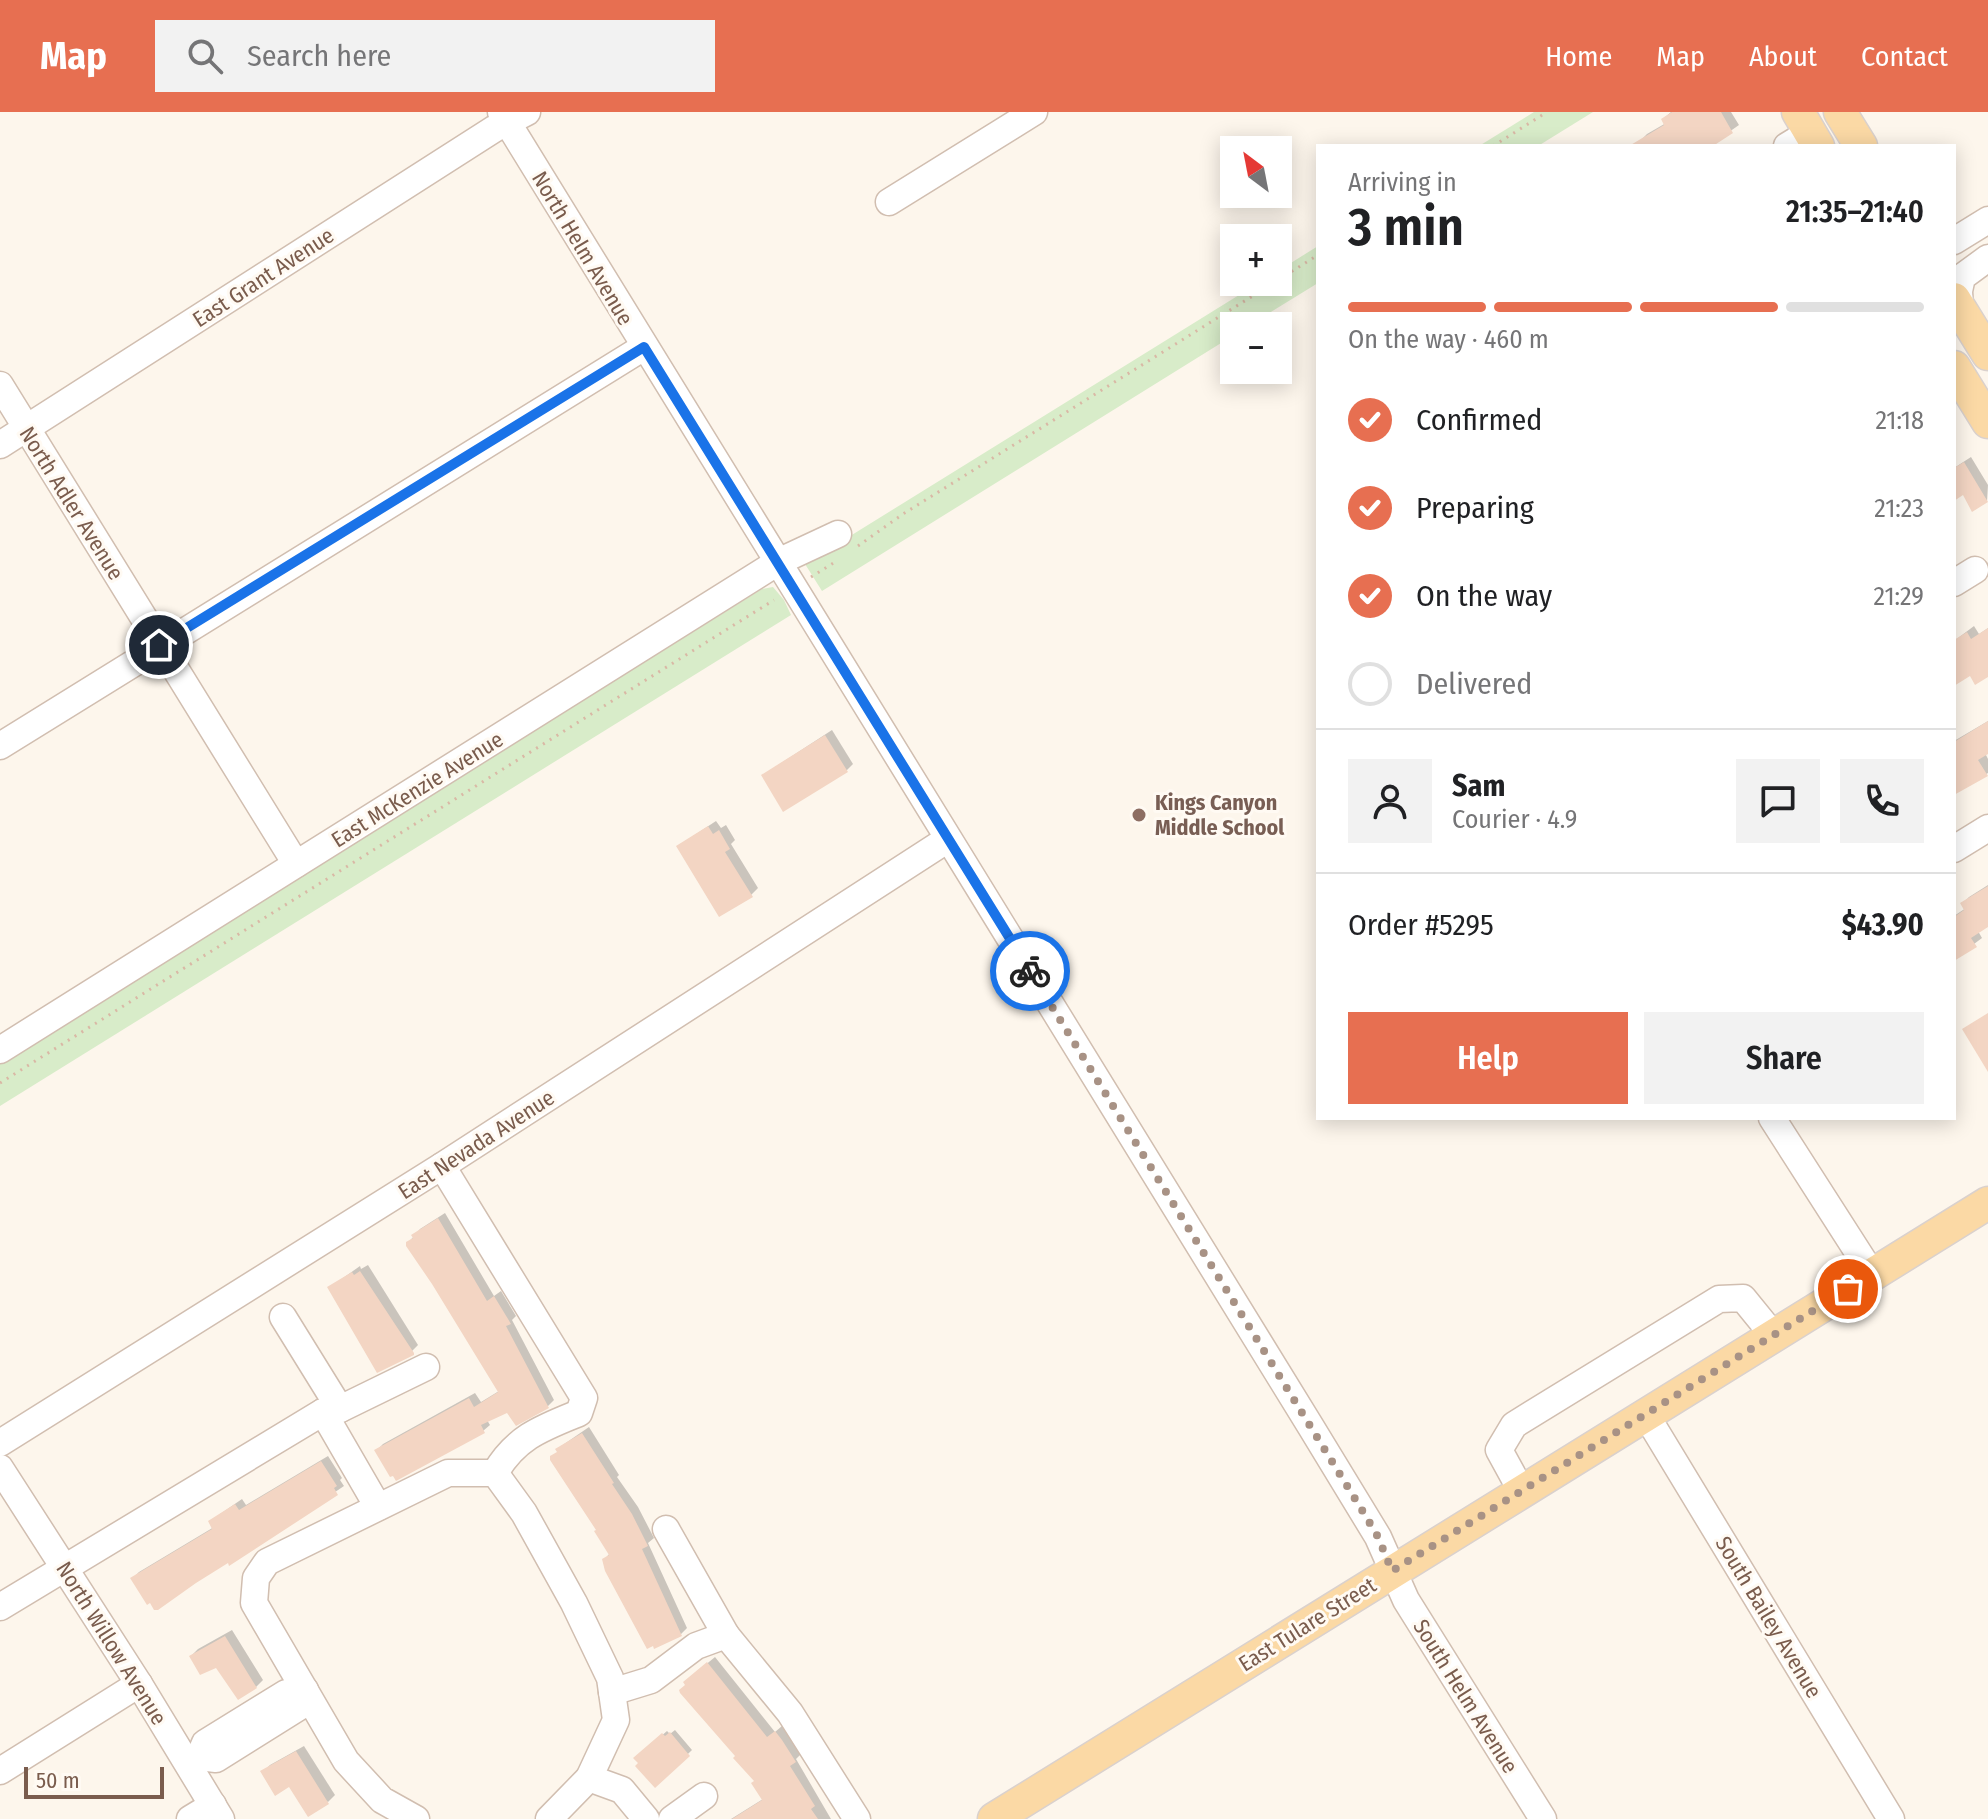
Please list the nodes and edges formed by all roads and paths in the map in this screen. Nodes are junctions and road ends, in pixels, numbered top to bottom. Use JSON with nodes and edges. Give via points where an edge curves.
{"nodes":[{"id":1,"x":1034,"y":112,"type":"edge"},
{"id":2,"x":1547,"y":112,"type":"edge"},
{"id":3,"x":1840,"y":112,"type":"edge"},
{"id":4,"x":511,"y":115,"type":"edge"},
{"id":5,"x":1803,"y":134,"type":"edge"},
{"id":6,"x":1496,"y":144,"type":"edge"},
{"id":7,"x":1837,"y":144,"type":"edge"},
{"id":8,"x":1860,"y":144,"type":"edge"},
{"id":9,"x":889,"y":202,"type":"dead end"},
{"id":10,"x":1988,"y":220,"type":"edge"},
{"id":11,"x":1956,"y":240,"type":"edge"},
{"id":12,"x":1316,"y":256,"type":"edge"},
{"id":13,"x":1988,"y":258,"type":"edge"},
{"id":14,"x":1292,"y":271,"type":"edge"},
{"id":15,"x":1252,"y":296,"type":"edge"},
{"id":16,"x":1957,"y":304,"type":"edge"},
{"id":17,"x":644,"y":347,"type":"junction"},
{"id":18,"x":1988,"y":354,"type":"edge"},
{"id":19,"x":1956,"y":370,"type":"edge"},
{"id":20,"x":0,"y":385,"type":"edge"},
{"id":21,"x":1988,"y":422,"type":"edge"},
{"id":22,"x":27,"y":429,"type":"junction"},
{"id":23,"x":0,"y":445,"type":"edge"},
{"id":24,"x":844,"y":548,"type":"junction"},
{"id":25,"x":778,"y":562,"type":"junction"},
{"id":26,"x":795,"y":588,"type":"junction"},
{"id":27,"x":159,"y":645,"type":"junction"},
{"id":28,"x":0,"y":746,"type":"edge"},
{"id":29,"x":1988,"y":828,"type":"edge"},
{"id":30,"x":948,"y":839,"type":"junction"},
{"id":31,"x":1956,"y":848,"type":"edge"},
{"id":32,"x":296,"y":864,"type":"junction"},
{"id":33,"x":0,"y":1050,"type":"edge"},
{"id":34,"x":0,"y":1083,"type":"edge"},
{"id":35,"x":1773,"y":1120,"type":"edge"},
{"id":36,"x":442,"y":1166,"type":"junction"},
{"id":37,"x":1988,"y":1203,"type":"edge"},
{"id":38,"x":1872,"y":1274,"type":"junction"},
{"id":39,"x":283,"y":1317,"type":"dead end"},
{"id":40,"x":1774,"y":1336,"type":"junction"},
{"id":41,"x":426,"y":1367,"type":"dead end"},
{"id":42,"x":332,"y":1411,"type":"junction"},
{"id":43,"x":1646,"y":1415,"type":"junction"},
{"id":44,"x":0,"y":1443,"type":"edge"},
{"id":45,"x":0,"y":1468,"type":"edge"},
{"id":46,"x":495,"y":1473,"type":"junction"},
{"id":47,"x":1522,"y":1492,"type":"junction"},
{"id":48,"x":378,"y":1507,"type":"junction"},
{"id":49,"x":666,"y":1529,"type":"dead end"},
{"id":50,"x":64,"y":1567,"type":"junction"},
{"id":51,"x":1392,"y":1571,"type":"junction"},
{"id":52,"x":0,"y":1607,"type":"edge"},
{"id":53,"x":726,"y":1635,"type":"junction"},
{"id":54,"x":139,"y":1684,"type":"junction"},
{"id":55,"x":303,"y":1691,"type":"junction"},
{"id":56,"x":612,"y":1692,"type":"junction"},
{"id":57,"x":193,"y":1760,"type":"junction"},
{"id":58,"x":0,"y":1771,"type":"edge"},
{"id":59,"x":589,"y":1778,"type":"junction"},
{"id":60,"x":704,"y":1796,"type":"dead end"},
{"id":61,"x":217,"y":1812,"type":"edge"},
{"id":62,"x":1532,"y":1815,"type":"edge"},
{"id":63,"x":190,"y":1819,"type":"edge"},
{"id":64,"x":416,"y":1819,"type":"edge"},
{"id":65,"x":549,"y":1819,"type":"edge"},
{"id":66,"x":646,"y":1819,"type":"edge"},
{"id":67,"x":672,"y":1819,"type":"edge"},
{"id":68,"x":857,"y":1819,"type":"edge"},
{"id":69,"x":994,"y":1819,"type":"edge"},
{"id":70,"x":1891,"y":1819,"type":"edge"}],
"edges":[{"from":1,"to":9,"type":"street"},
{"from":2,"to":6,"type":"path"},
{"from":3,"to":8,"type":"main road"},
{"from":4,"to":17,"type":"street","name":"North Helm Avenue"},
{"from":4,"to":22,"type":"street","name":"East Grant Avenue"},
{"from":5,"to":7,"type":"main road","via":[[1827,136]]},
{"from":10,"to":11,"type":"street"},
{"from":12,"to":14,"type":"path"},
{"from":13,"to":16,"type":"street","via":[[1962,277]]},
{"from":15,"to":24,"type":"path"},
{"from":16,"to":18,"type":"main road"},
{"from":17,"to":25,"type":"street","name":"North Helm Avenue"},
{"from":17,"to":27,"type":"street"},
{"from":19,"to":21,"type":"main road"},
{"from":20,"to":22,"type":"street","name":"North Adler Avenue"},
{"from":22,"to":23,"type":"street","name":"East Grant Avenue"},
{"from":22,"to":27,"type":"street","name":"North Adler Avenue"},
{"from":24,"to":25,"type":"street","name":"East McKenzie Avenue"},
{"from":24,"to":26,"type":"path"},
{"from":25,"to":26,"type":"street","name":"North Helm Avenue"},
{"from":25,"to":32,"type":"street","name":"East McKenzie Avenue"},
{"from":26,"to":30,"type":"street","name":"North Helm Avenue"},
{"from":26,"to":34,"type":"path"},
{"from":27,"to":28,"type":"street"},
{"from":27,"to":32,"type":"street","name":"North Adler Avenue"},
{"from":29,"to":31,"type":"street"},
{"from":30,"to":36,"type":"street","name":"East Nevada Avenue"},
{"from":30,"to":51,"type":"street","name":"North Helm Avenue","via":[[1378,1537]]},
{"from":32,"to":33,"type":"street","name":"East McKenzie Avenue"},
{"from":35,"to":38,"type":"street"},
{"from":36,"to":44,"type":"street","name":"East Nevada Avenue"},
{"from":36,"to":46,"type":"street","via":[[584,1398],[579,1413],[538,1430],[507,1452]]},
{"from":37,"to":38,"type":"main road","name":"East Tulare Street"},
{"from":38,"to":40,"type":"main road","name":"East Tulare Street"},
{"from":39,"to":42,"type":"street"},
{"from":40,"to":43,"type":"main road","name":"East Tulare Street"},
{"from":40,"to":47,"type":"street","via":[[1743,1298],[1719,1299],[1514,1425],[1499,1450]]},
{"from":41,"to":42,"type":"street"},
{"from":42,"to":48,"type":"street"},
{"from":42,"to":50,"type":"street"},
{"from":43,"to":47,"type":"main road","name":"East Tulare Street"},
{"from":43,"to":70,"type":"street","name":"South Bailey Avenue"},
{"from":45,"to":50,"type":"street","name":"North Willow Avenue"},
{"from":46,"to":48,"type":"street","via":[[448,1473]]},
{"from":46,"to":56,"type":"street","via":[[524,1513],[574,1603]]},
{"from":47,"to":51,"type":"main road","name":"East Tulare Street"},
{"from":48,"to":55,"type":"street","via":[[267,1562],[256,1578],[254,1603]]},
{"from":49,"to":53,"type":"street"},
{"from":50,"to":52,"type":"street"},
{"from":50,"to":54,"type":"street","name":"North Willow Avenue"},
{"from":51,"to":62,"type":"street","name":"South Helm Avenue"},
{"from":51,"to":69,"type":"main road","name":"East Tulare Street"},
{"from":53,"to":56,"type":"street","via":[[696,1646],[651,1680]]},
{"from":53,"to":68,"type":"street","via":[[790,1713]]},
{"from":54,"to":57,"type":"street","name":"North Willow Avenue"},
{"from":54,"to":58,"type":"street"},
{"from":55,"to":57,"type":"street","via":[[286,1693],[205,1743]]},
{"from":55,"to":64,"type":"street","via":[[346,1761],[382,1800]]},
{"from":56,"to":59,"type":"street","via":[[616,1720]]},
{"from":57,"to":61,"type":"street","name":"North Willow Avenue"},
{"from":59,"to":65,"type":"street"},
{"from":59,"to":66,"type":"street","via":[[622,1790]]},
{"from":60,"to":67,"type":"street"},
{"from":61,"to":63,"type":"street"}]}
